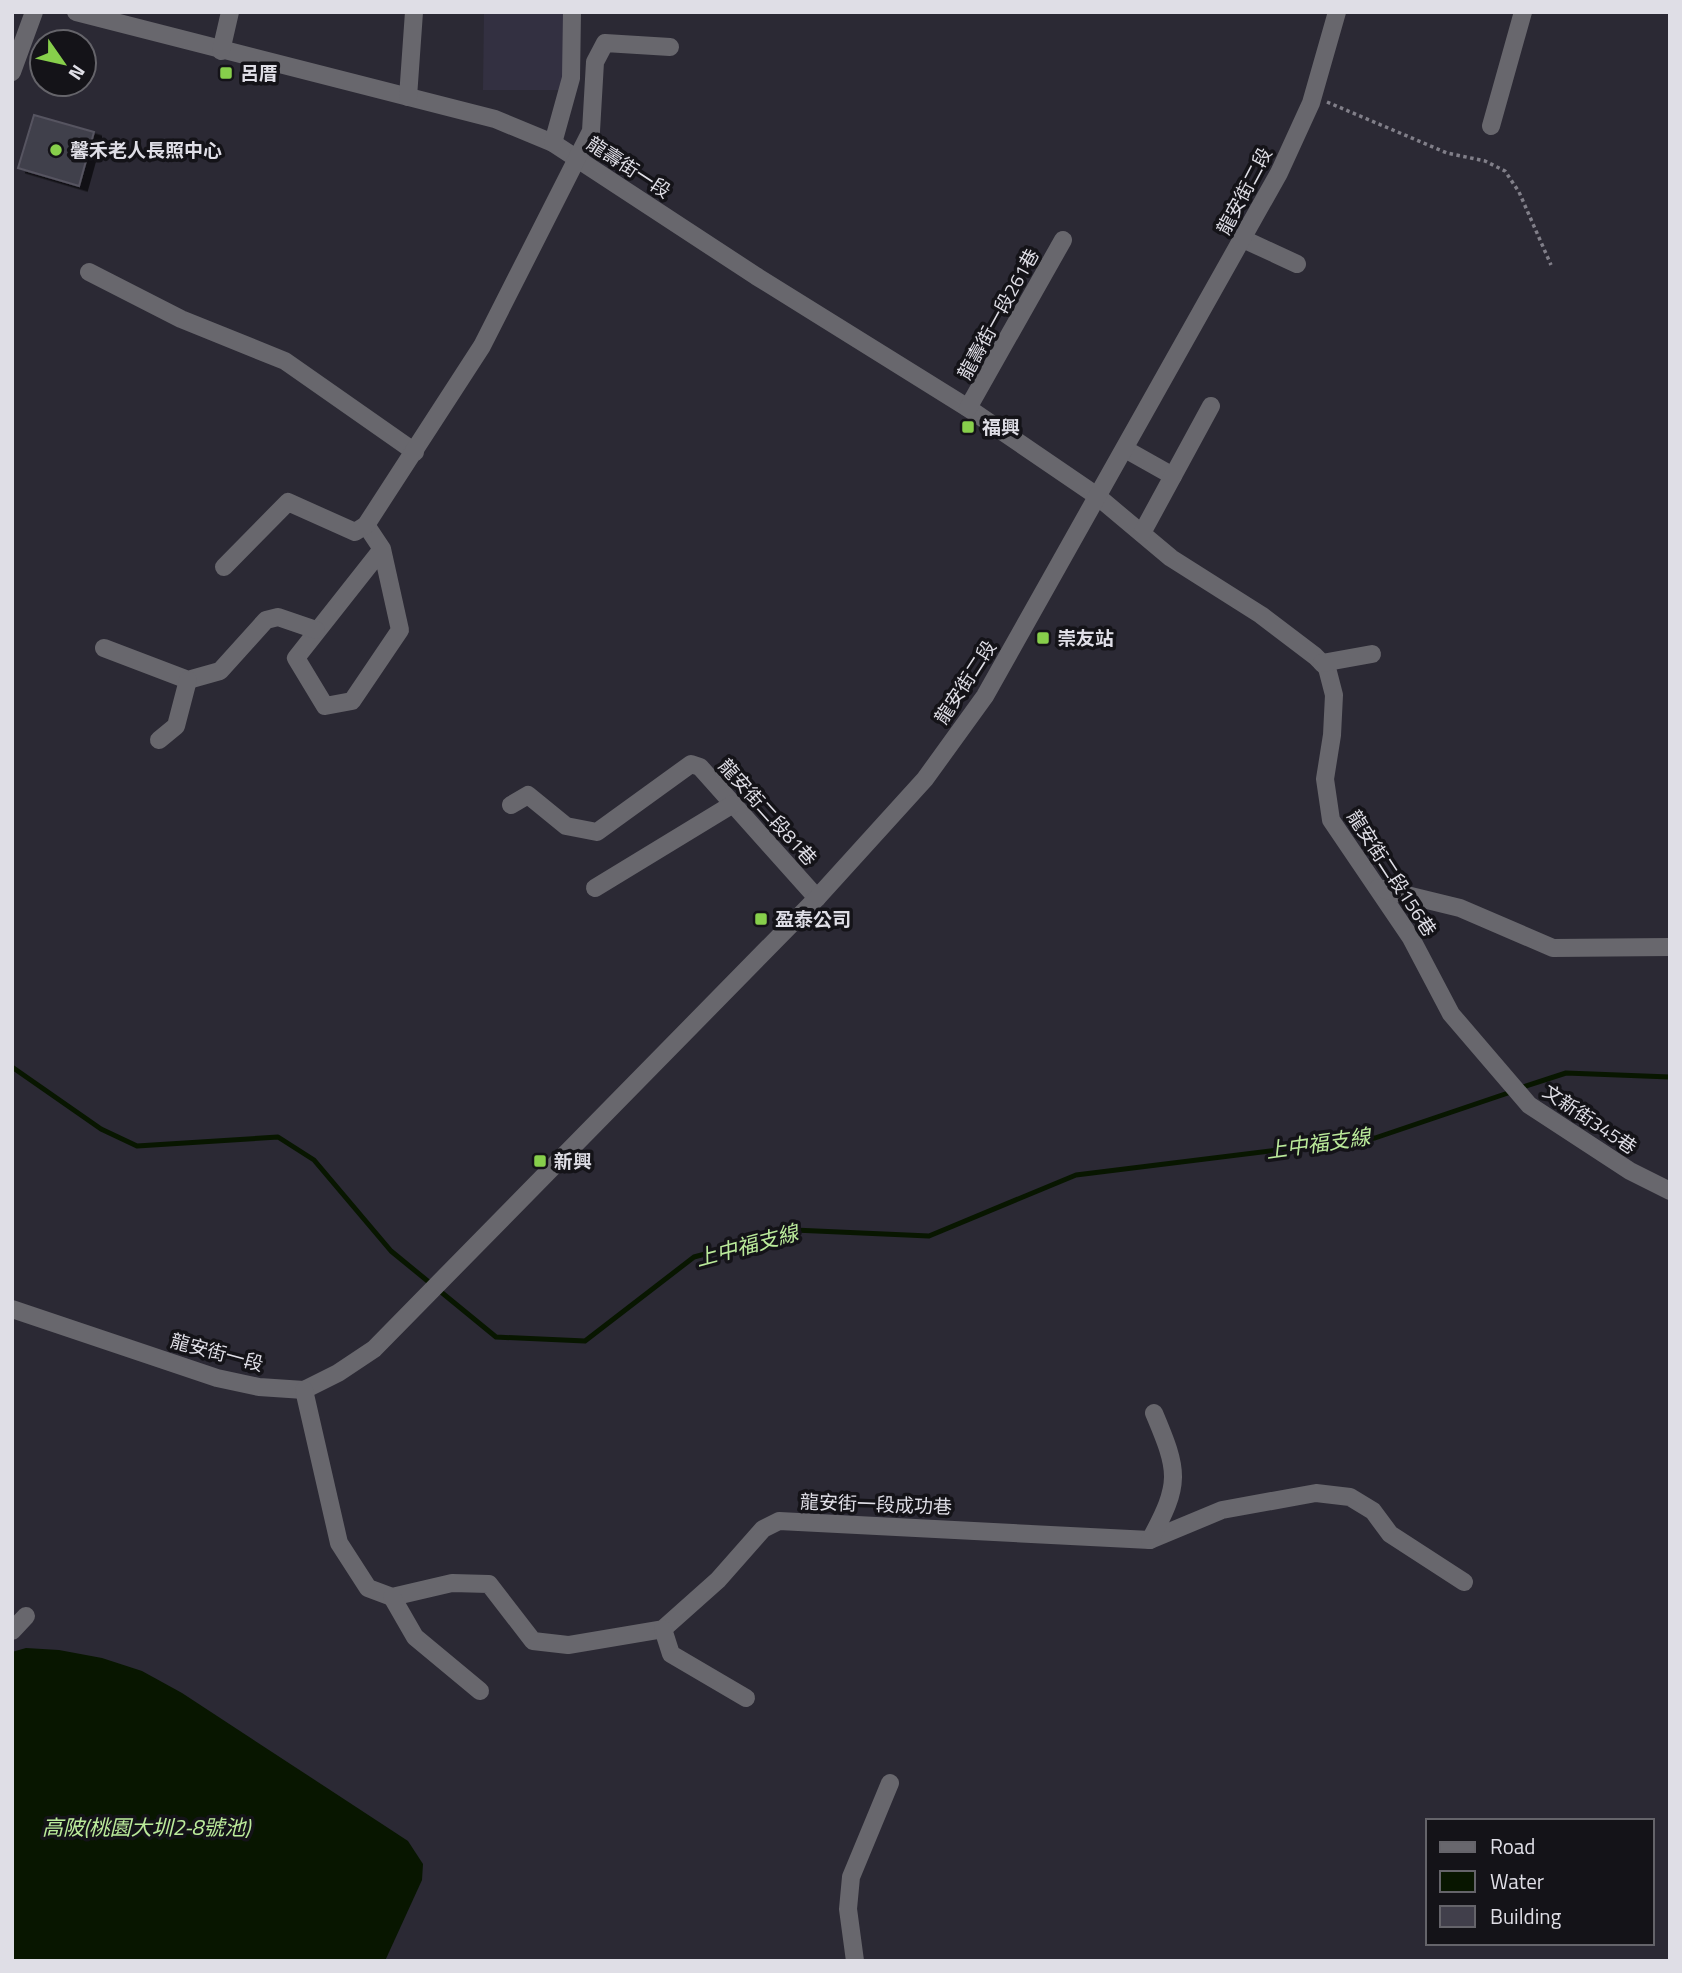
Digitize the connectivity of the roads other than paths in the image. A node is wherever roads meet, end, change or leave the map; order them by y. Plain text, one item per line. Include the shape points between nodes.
1 (34, 12) edge
2 (76, 12) edge
3 (230, 12) edge
4 (414, 12) edge
5 (572, 12) edge
6 (1338, 12) edge
7 (1522, 12) edge
8 (670, 47) dead end
9 (221, 51) junction
10 (12, 72) edge
11 (408, 97) junction
12 (1491, 126) dead end
13 (553, 143) junction
14 (577, 159) junction
15 (1243, 239) junction
16 (1063, 240) dead end
17 (1297, 264) dead end
18 (89, 272) dead end
19 (1211, 406) dead end
20 (968, 408) junction
21 (1125, 449) junction
22 (415, 452) junction
23 (1173, 476) junction
24 (1097, 496) junction
25 (366, 525) junction
26 (1142, 533) junction
27 (382, 549) junction
28 (224, 567) dead end
29 (316, 630) junction
30 (104, 648) dead end
31 (1372, 654) dead end
32 (1322, 663) junction
33 (188, 680) junction
34 (159, 740) dead end
35 (733, 804) junction
36 (511, 805) dead end
37 (595, 888) dead end
38 (1378, 888) junction
39 (817, 898) junction
40 (1670, 947) edge
41 (1524, 1100) joint
42 (1670, 1191) edge
43 (12, 1309) edge
44 (304, 1390) junction
45 (1154, 1413) dead end
46 (1150, 1541) junction
47 (1464, 1582) dead end
48 (392, 1597) junction
49 (26, 1616) dead end
50 (663, 1629) junction
51 (12, 1631) edge
52 (480, 1691) dead end
53 (746, 1699) dead end
54 (890, 1783) dead end
55 (855, 1961) edge

1 - 10 street
2 - 9 street, 龍壽街一段
3 - 9 street
4 - 11 street
5 - 13 street via 571,78
6 - 15 street, 龍安街二段 via 1312,96 1279,173
7 - 12 street
8 - 14 street via 605,43 594,62 591,131
9 - 11 street, 龍壽街一段
11 - 13 street, 龍壽街一段 via 495,119
13 - 14 street, 龍壽街一段
14 - 20 street, 龍壽街一段
14 - 22 street via 482,346
15 - 17 street
15 - 21 street, 龍安街二段
16 - 20 street, 龍壽街一段261巷
18 - 22 street via 181,319 285,361
19 - 23 street
20 - 24 street, 龍壽街一段
21 - 23 street
21 - 24 street, 龍安街二段
22 - 25 street
23 - 26 street
24 - 26 street
24 - 39 street, 龍安街二段 via 985,696 925,779
25 - 27 street
25 - 28 street via 355,532 288,502
26 - 32 street
27 - 29 street
27 - 29 street via 400,630 352,701 325,706 296,658
29 - 33 street via 278,617 266,620 220,671
30 - 33 street
31 - 32 street
32 - 38 street, 龍安街二段156巷 via 1334,695 1325,779 1331,820
33 - 34 street via 176,726
35 - 36 street, 龍安街二段81巷 via 700,767 691,764 597,832 566,826 528,794
35 - 37 street
35 - 39 street, 龍安街二段81巷
38 - 40 street via 1460,908 1553,948
38 - 41 street, 龍安街二段156巷 via 1451,1014
39 - 44 street, 龍安街二段 via 374,1349
41 - 42 street, 文新街345巷 via 1630,1171
43 - 44 street, 龍安街一段 via 217,1378
44 - 48 street via 339,1543 368,1588
45 - 46 street via 1171,1453 1174,1479 1170,1503
46 - 47 street, 龍安街一段成功巷 via 1222,1510 1315,1493 1350,1497 1373,1511 1390,1534
46 - 50 street, 龍安街一段成功巷 via 779,1521 763,1529 719,1580
48 - 50 street via 452,1583 489,1584 533,1641 568,1645
48 - 52 street via 415,1637
49 - 51 street
50 - 53 street via 671,1654
54 - 55 street via 851,1877 848,1909

